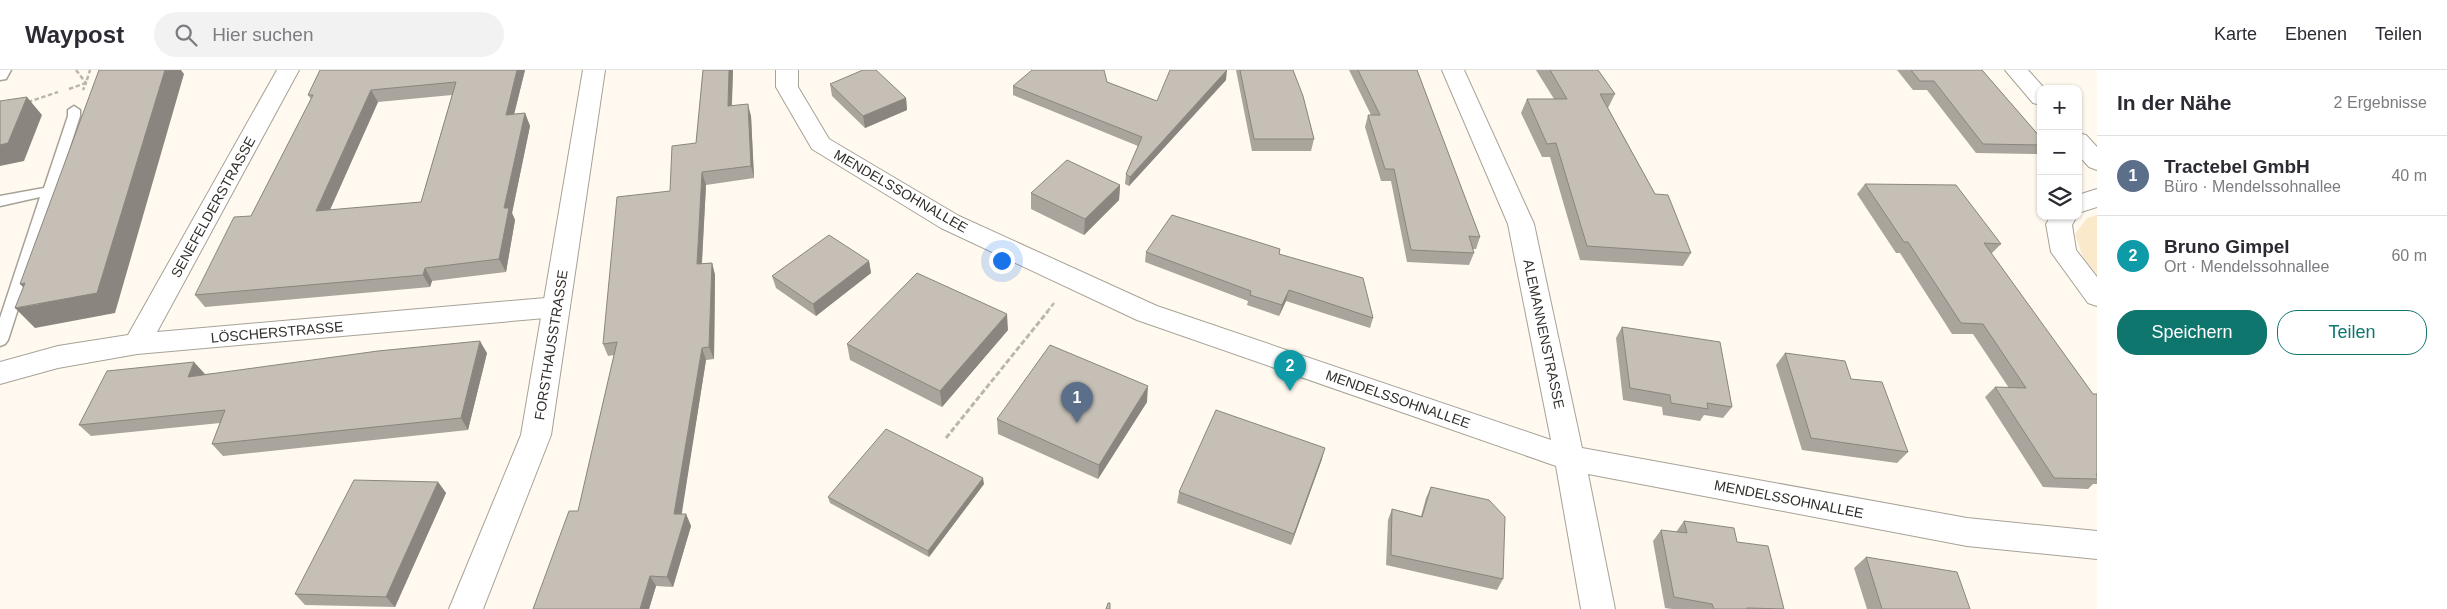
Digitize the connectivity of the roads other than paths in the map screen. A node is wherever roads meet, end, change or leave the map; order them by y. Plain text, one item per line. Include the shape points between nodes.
1 (2, 70) edge
2 (288, 70) edge
3 (594, 70) edge
4 (787, 70) edge
5 (1453, 70) edge
6 (2016, 70) edge
7 (0, 75) edge
8 (2037, 94) edge
9 (74, 110) dead end
10 (2082, 145) edge
11 (2097, 162) edge
12 (49, 191) junction
13 (2097, 197) edge
14 (0, 201) edge
15 (2082, 203) edge
16 (2062, 220) edge
17 (2097, 296) edge
18 (557, 308) junction
19 (0, 340) edge
20 (138, 344) junction
21 (0, 374) edge
22 (1569, 458) junction
23 (2097, 545) edge
24 (466, 609) edge
25 (1598, 609) edge

1 - 7 street
2 - 20 street, SENEFELDERSTRASSE
3 - 18 street, FORSTHAUSSTRASSE
4 - 22 street, MENDELSSOHNALLEE via 786,86 820,144 950,222 1147,314
5 - 22 street, ALEMANNENSTRASSE via 1521,224
6 - 8 street
9 - 12 lane
10 - 11 street
12 - 14 lane
12 - 19 lane
13 - 15 street
16 - 17 street via 2059,224 2064,252
18 - 20 street, LÖSCHERSTRASSE
18 - 24 street, FORSTHAUSSTRASSE via 536,435
20 - 21 street, LÖSCHERSTRASSE via 58,356
22 - 23 street, MENDELSSOHNALLEE via 1967,532
22 - 25 street, ALEMANNENSTRASSE

